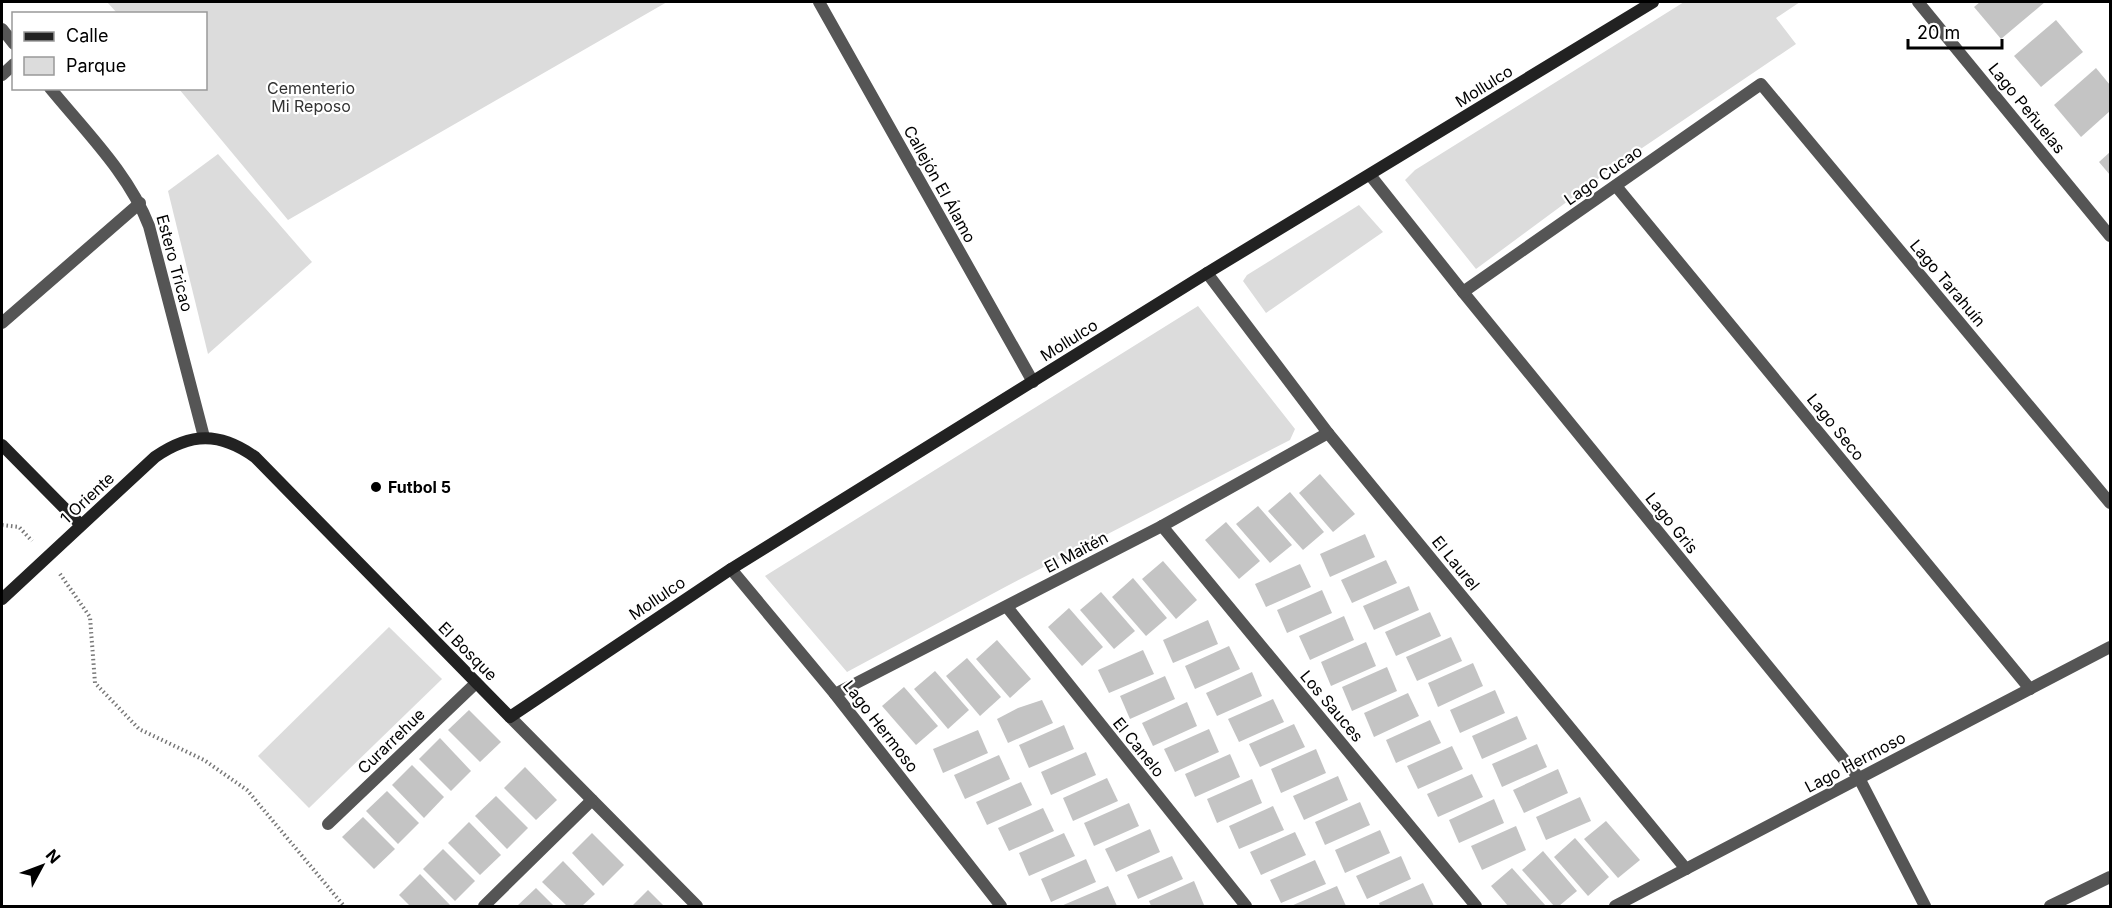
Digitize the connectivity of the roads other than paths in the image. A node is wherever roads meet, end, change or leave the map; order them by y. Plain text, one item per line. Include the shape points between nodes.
1 (819, 2) edge
2 (1653, 2) edge
3 (1918, 2) edge
4 (2, 29) edge
5 (12, 42) edge
6 (1761, 84) joint
7 (52, 90) edge
8 (1370, 175) junction
9 (1616, 186) junction
10 (140, 202) junction
11 (2110, 236) edge
12 (1207, 273) junction
13 (1463, 292) junction
14 (2, 323) edge
15 (1033, 382) junction
16 (1328, 433) junction
17 (204, 437) junction
18 (2, 445) edge
19 (2110, 503) edge
20 (81, 525) junction
21 (1162, 526) junction
22 (731, 568) junction
23 (2, 599) edge
24 (1007, 607) junction
25 (2110, 647) edge
26 (476, 683) junction
27 (2030, 689) junction
28 (835, 694) junction
29 (510, 717) junction
30 (1859, 778) junction
31 (592, 800) junction
32 (328, 824) dead end
33 (1686, 869) junction
34 (2110, 877) edge
35 (484, 906) edge
36 (697, 906) edge
37 (1001, 906) edge
38 (1246, 906) edge
39 (1476, 906) edge
40 (1615, 906) edge
41 (1925, 906) edge
42 (2050, 906) edge

1 - 15 street, Callejón El Álamo
2 - 8 street, Mollulco
3 - 11 street, Lago Peñuelas
4 - 5 street
6 - 9 street, Lago Cucao
6 - 19 street, Lago Tarahuín
7 - 10 street, Estero Tricao
8 - 12 street, Mollulco
8 - 13 street, Lago Gris
9 - 13 street, Lago Cucao
9 - 27 street, Lago Seco
10 - 14 street
10 - 17 street, Estero Tricao
12 - 15 street, Mollulco
12 - 16 street, El Laurel
13 - 30 street, Lago Gris
15 - 22 street, Mollulco
16 - 21 street, El Maitén
16 - 33 street, El Laurel
17 - 20 street, 1 Oriente via 186,440 155,457
17 - 26 street, El Bosque via 240,446 255,457
18 - 20 street
20 - 23 street, 1 Oriente
21 - 24 street, El Maitén
21 - 39 street, Los Sauces
22 - 28 street, Lago Hermoso
22 - 29 street, Mollulco
24 - 28 street, El Maitén
24 - 38 street, El Canelo
25 - 27 street, Lago Hermoso
26 - 29 street, El Bosque
26 - 32 street, Curarrehue
27 - 30 street, Lago Hermoso
28 - 37 street, Lago Hermoso
29 - 31 street, El Bosque
30 - 33 street, Lago Hermoso
30 - 41 street, Lago Gris
31 - 35 street
31 - 36 street, El Bosque
33 - 40 street, Lago Hermoso
34 - 42 street

